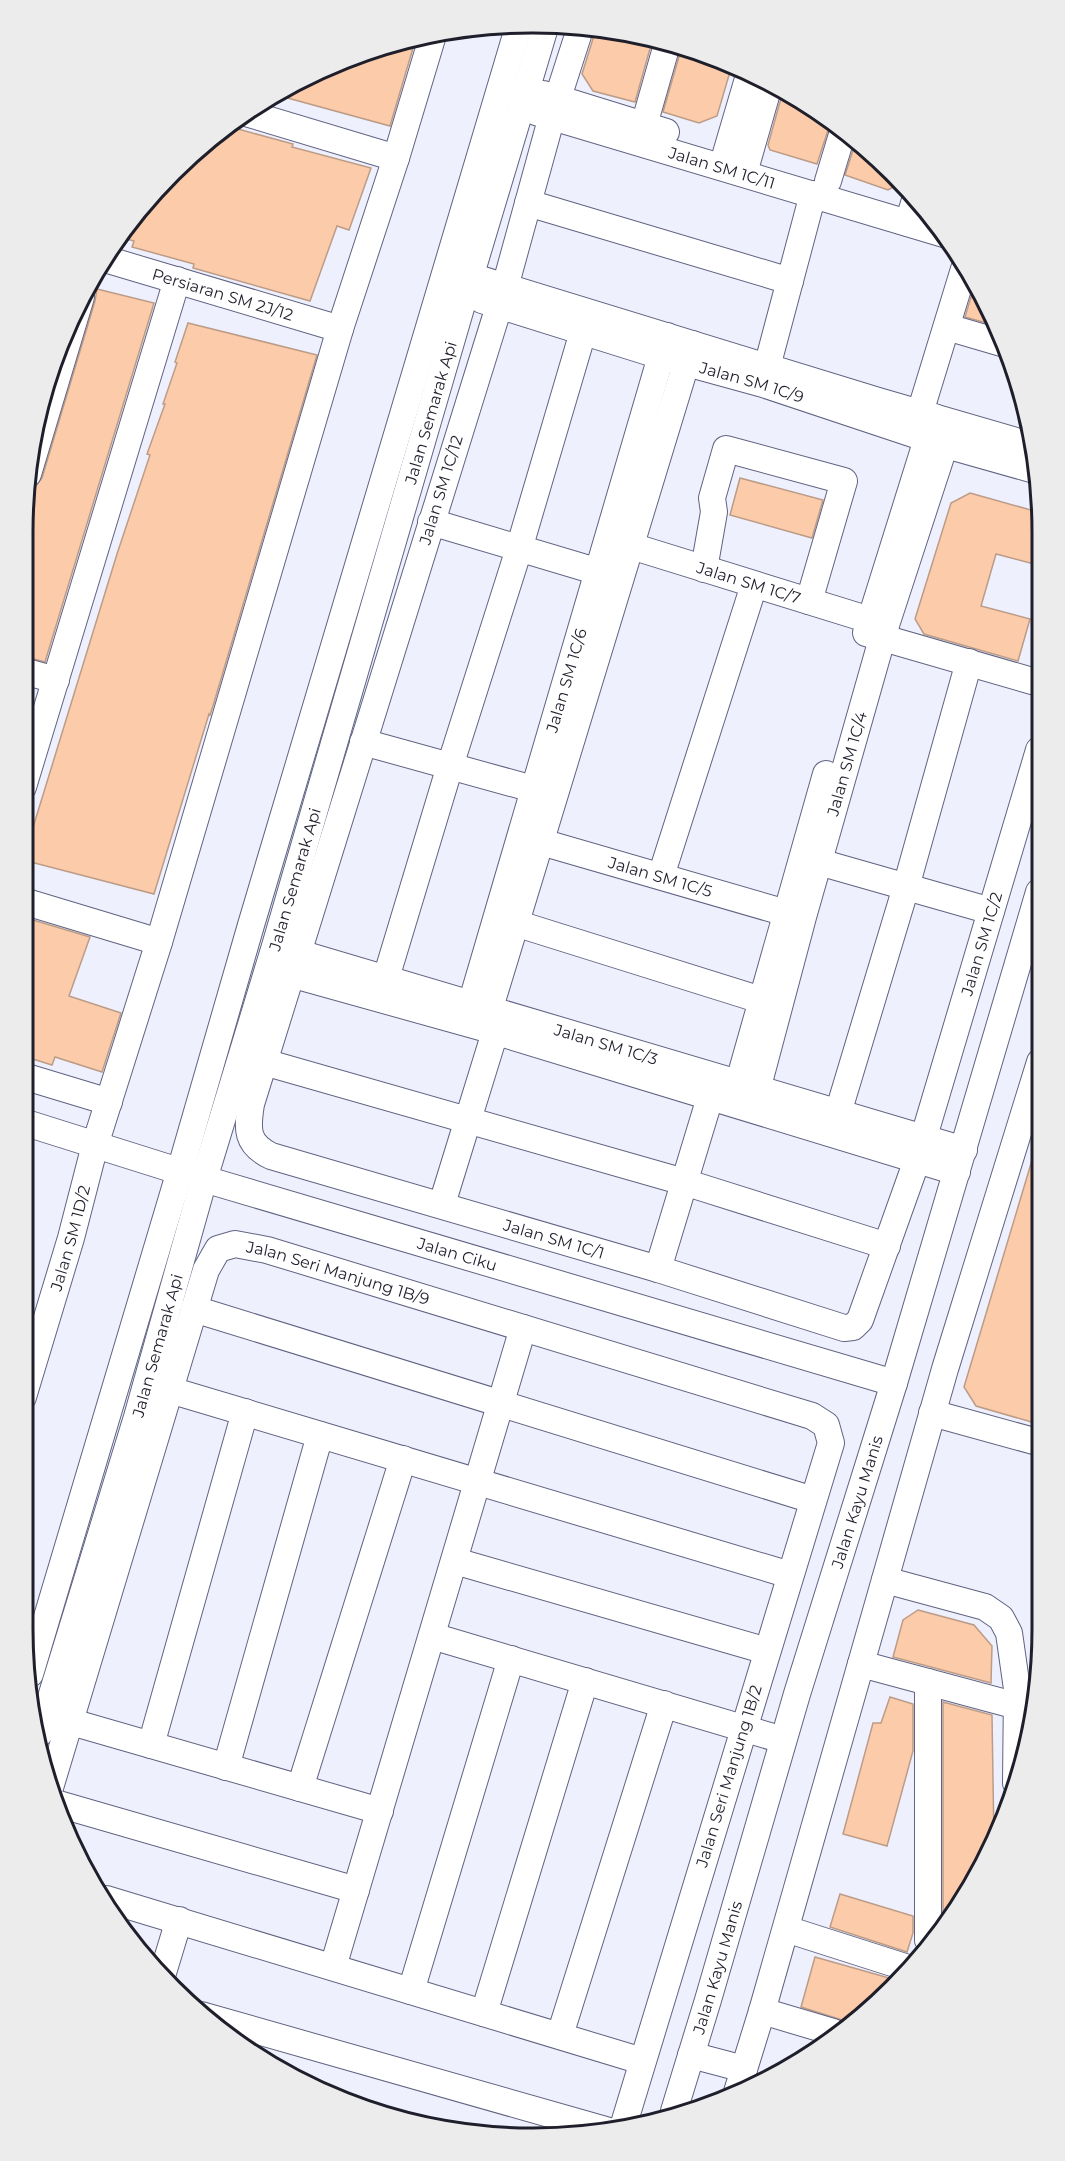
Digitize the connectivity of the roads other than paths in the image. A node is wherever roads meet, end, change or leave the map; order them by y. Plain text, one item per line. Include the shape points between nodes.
1 (517, 33) edge
2 (543, 33) edge
3 (577, 35) edge
4 (430, 44) edge
5 (665, 51) edge
6 (748, 83) edge
7 (500, 92) junction
8 (766, 92) edge
9 (525, 98) junction
10 (555, 107) junction
11 (256, 116) edge
12 (644, 125) junction
13 (840, 138) edge
14 (396, 158) junction
15 (735, 162) junction
16 (821, 188) junction
17 (528, 202) junction
18 (918, 215) edge
19 (113, 261) edge
20 (962, 277) edge
21 (177, 280) junction
22 (790, 281) junction
23 (467, 285) junction
24 (502, 296) junction
25 (947, 327) junction
26 (340, 328) junction
27 (582, 332) junction
28 (994, 341) edge
29 (664, 346) junction
30 (689, 353) junction
31 (767, 367) junction
32 (932, 428) junction
33 (1024, 444) edge
34 (1028, 467) edge
35 (431, 522) junction
36 (620, 543) junction
37 (519, 549) junction
38 (704, 569) junction
39 (599, 572) junction
40 (754, 585) junction
41 (809, 601) junction
42 (876, 629) junction
43 (969, 662) junction
44 (33, 674) edge
45 (56, 680) junction
46 (1032, 681) edge
47 (363, 742) junction
48 (33, 755) edge
49 (450, 766) junction
50 (1032, 773) edge
51 (533, 789) junction
52 (529, 838) junction
53 (819, 862) junction
54 (662, 876) junction
55 (906, 887) junction
56 (33, 904) edge
57 (991, 911) junction
58 (794, 915) junction
59 (515, 922) junction
60 (1032, 922) edge
61 (159, 942) junction
62 (243, 950) junction
63 (283, 960) junction
64 (386, 978) junction
65 (761, 1000) junction
66 (484, 1018) junction
67 (264, 1062) junction
68 (33, 1079) edge
69 (734, 1093) junction
70 (109, 1102) junction
71 (1032, 1112) edge
72 (838, 1113) junction
73 (468, 1119) junction
74 (33, 1125) edge
75 (95, 1145) junction
76 (920, 1149) junction
77 (960, 1161) junction
78 (180, 1171) junction
79 (204, 1179) junction
80 (684, 1182) junction
81 (442, 1204) junction
82 (887, 1246) junction
83 (658, 1269) junction
84 (194, 1309) junction
85 (523, 1328) junction
86 (33, 1364) edge
87 (894, 1383) junction
88 (170, 1390) junction
89 (501, 1403) junction
90 (245, 1412) junction
91 (932, 1413) junction
92 (826, 1425) joint
93 (320, 1435) junction
94 (1032, 1441) edge
95 (403, 1460) junction
96 (478, 1482) junction
97 (813, 1500) junction
98 (455, 1561) junction
99 (790, 1575) junction
100 (885, 1580) junction
101 (432, 1636) junction
102 (767, 1651) junction
103 (511, 1659) junction
104 (34, 1661) edge
105 (861, 1664) junction
106 (585, 1681) junction
107 (928, 1682) junction
108 (663, 1704) junction
109 (1017, 1706) junction
110 (42, 1718) edge
111 (41, 1720) edge
112 (70, 1722) junction
113 (743, 1728) junction
114 (783, 1740) junction
115 (151, 1745) junction
116 (1017, 1749) edge
117 (226, 1767) junction
118 (55, 1772) edge
119 (300, 1788) junction
120 (66, 1806) edge
121 (380, 1811) junction
122 (356, 1890) junction
123 (114, 1901) edge
124 (179, 1920) junction
125 (786, 1929) junction
126 (928, 1934) edge
127 (901, 1966) edge
128 (165, 1967) edge
129 (333, 1967) junction
130 (411, 1991) junction
131 (762, 2011) junction
132 (484, 2013) junction
133 (224, 2021) edge
134 (829, 2031) edge
135 (560, 2035) junction
136 (691, 2055) junction
137 (642, 2061) junction
138 (740, 2081) edge
139 (676, 2107) edge
140 (625, 2119) edge
141 (588, 2125) edge

1 - 7 street, Jalan Semarak Api
2 - 9 street, Jalan Semarak Api
3 - 10 street, Jalan SM 1C/12
4 - 14 street, Jalan SM 1D/2
5 - 12 street
6 - 15 street
7 - 9 street, Jalan SM 1C/11
7 - 62 street, Jalan Semarak Api
8 - 15 street
9 - 10 street, Jalan SM 1C/11
9 - 23 street, Jalan Semarak Api
10 - 12 street, Jalan SM 1C/11
10 - 15 street, Jalan SM 1C/11
10 - 17 street, Jalan SM 1C/12
11 - 14 street
12 - 15 street, Jalan SM 1C/11
13 - 16 street
14 - 26 street, Jalan SM 1D/2
15 - 16 street, Jalan SM 1C/11
16 - 18 street, Jalan SM 1C/11
16 - 22 street
17 - 22 street
17 - 24 street, Jalan SM 1C/12
19 - 21 street, Persiaran SM 2J/12
20 - 25 street, Jalan SM 1C/4
21 - 26 street, Persiaran SM 2J/12
21 - 45 street
22 - 31 street
23 - 24 street, Jalan SM 1C/9
23 - 63 street, Jalan Semarak Api
24 - 27 street, Jalan SM 1C/9
24 - 29 street, Jalan SM 1C/9
24 - 35 street, Jalan SM 1C/12
25 - 28 street
25 - 32 street, Jalan SM 1C/4
26 - 61 street, Jalan SM 1D/2
27 - 29 street, Jalan SM 1C/9
27 - 37 street
29 - 30 street, Jalan SM 1C/9
29 - 36 street, Jalan SM 1C/6
30 - 31 street, Jalan SM 1C/9
30 - 32 street, Jalan SM 1C/9 via 763,384
30 - 36 street, Jalan SM 1C/6
31 - 32 street, Jalan SM 1C/9
32 - 33 street, Jalan SM 1C/9
32 - 34 street, Jalan SM 1C/9
32 - 42 street, Jalan SM 1C/4
35 - 37 street
35 - 47 street, Jalan SM 1C/12
36 - 38 street, Jalan SM 1C/7
36 - 39 street, Jalan SM 1C/6
36 - 52 street, Jalan SM 1C/6
37 - 39 street
37 - 49 street
38 - 40 street, Jalan SM 1C/7
38 - 41 street via 714,513 712,498 726,449 844,481
39 - 51 street, Jalan SM 1C/6
40 - 41 street, Jalan SM 1C/7
40 - 54 street
41 - 42 street, Jalan SM 1C/7
42 - 43 street, Jalan SM 1C/7
42 - 53 street, Jalan SM 1C/4
42 - 58 street, Jalan SM 1C/4
43 - 46 street, Jalan SM 1C/7
43 - 55 street
44 - 45 street
45 - 48 street
47 - 49 street
47 - 63 street, Jalan SM 1C/12
49 - 51 street
49 - 64 street
50 - 57 street, Jalan SM 1C/2
51 - 52 street, Jalan SM 1C/6
52 - 54 street, Jalan SM 1C/5
52 - 59 street, Jalan SM 1C/6
52 - 66 street, Jalan SM 1C/6
53 - 55 street
53 - 58 street, Jalan SM 1C/4
54 - 58 street, Jalan SM 1C/5
55 - 57 street
55 - 72 street
56 - 61 street
57 - 76 street, Jalan SM 1C/2
58 - 65 street, Jalan SM 1C/4
58 - 69 street, Jalan SM 1C/4
59 - 65 street
59 - 66 street, Jalan SM 1C/6
60 - 77 street, Jalan Kayu Manis
61 - 70 street, Jalan SM 1D/2
62 - 63 street, Jalan SM 1C/3
62 - 78 street, Jalan Semarak Api
63 - 64 street, Jalan SM 1C/3
63 - 66 street, Jalan SM 1C/3
63 - 67 street, Jalan SM 1C/1
63 - 79 street, Jalan Semarak Api
64 - 66 street, Jalan SM 1C/3
65 - 69 street, Jalan SM 1C/4
66 - 69 street, Jalan SM 1C/3
66 - 73 street
67 - 73 street
67 - 81 street, Jalan SM 1C/1 via 247,1126 259,1150
68 - 70 street
69 - 72 street, Jalan SM 1C/3
69 - 76 street, Jalan SM 1C/3
69 - 80 street
70 - 75 street, Jalan SM 1D/2
71 - 91 street
72 - 76 street, Jalan SM 1C/3
73 - 80 street
73 - 81 street
74 - 75 street, Jalan Ciku
75 - 78 street, Jalan Ciku
75 - 86 street, Jalan SM 1D/2
76 - 77 street, Jalan SM 1C/3
76 - 82 street, Jalan SM 1C/1
77 - 87 street, Jalan Kayu Manis
78 - 79 street, Jalan Ciku
78 - 104 street, Jalan Semarak Api
79 - 87 street, Jalan Ciku
79 - 110 street, Jalan Semarak Api via 136,1417
80 - 82 street
80 - 83 street
81 - 83 street, Jalan SM 1C/1
82 - 83 street, Jalan SM 1C/1 via 860,1320 853,1327 844,1328
84 - 85 street, Jalan Seri Manjung 1B/9 via 206,1270 218,1249 235,1244 267,1250
84 - 88 street, Jalan Seri Manjung 1B/9
84 - 89 street
85 - 89 street
85 - 92 street, Jalan Seri Manjung 1B/9 via 812,1416
87 - 114 street, Jalan Kayu Manis
88 - 90 street
88 - 112 street, Jalan Seri Manjung 1B/9
89 - 96 street
89 - 97 street
90 - 93 street
90 - 115 street
91 - 94 street
91 - 100 street
92 - 97 street, Jalan Seri Manjung 1B/2 via 831,1443
93 - 95 street
93 - 117 street
95 - 96 street
95 - 119 street
96 - 98 street
96 - 99 street
97 - 99 street, Jalan Seri Manjung 1B/2
98 - 101 street
98 - 102 street
99 - 102 street, Jalan Seri Manjung 1B/2
100 - 105 street
100 - 109 street via 985,1607 1001,1618 1009,1633
101 - 103 street
101 - 121 street
102 - 113 street, Jalan Seri Manjung 1B/2
103 - 106 street
103 - 130 street
105 - 107 street
105 - 125 street
106 - 108 street
106 - 132 street
107 - 109 street
107 - 126 street
108 - 113 street
108 - 135 street
109 - 116 street
111 - 112 street
112 - 115 street
112 - 118 street, Jalan Seri Manjung 1B/9
113 - 114 street
113 - 137 street, Jalan Seri Manjung 1B/2
114 - 136 street, Jalan Kayu Manis
115 - 117 street
117 - 119 street
119 - 121 street
120 - 122 street
121 - 122 street
122 - 129 street
123 - 124 street
124 - 128 street
124 - 129 street
125 - 127 street
125 - 131 street
129 - 130 street
130 - 132 street
131 - 134 street
131 - 138 street
132 - 135 street
133 - 141 street
135 - 137 street
136 - 138 street
136 - 139 street, Jalan Kayu Manis
137 - 140 street, Jalan Seri Manjung 1B/2

